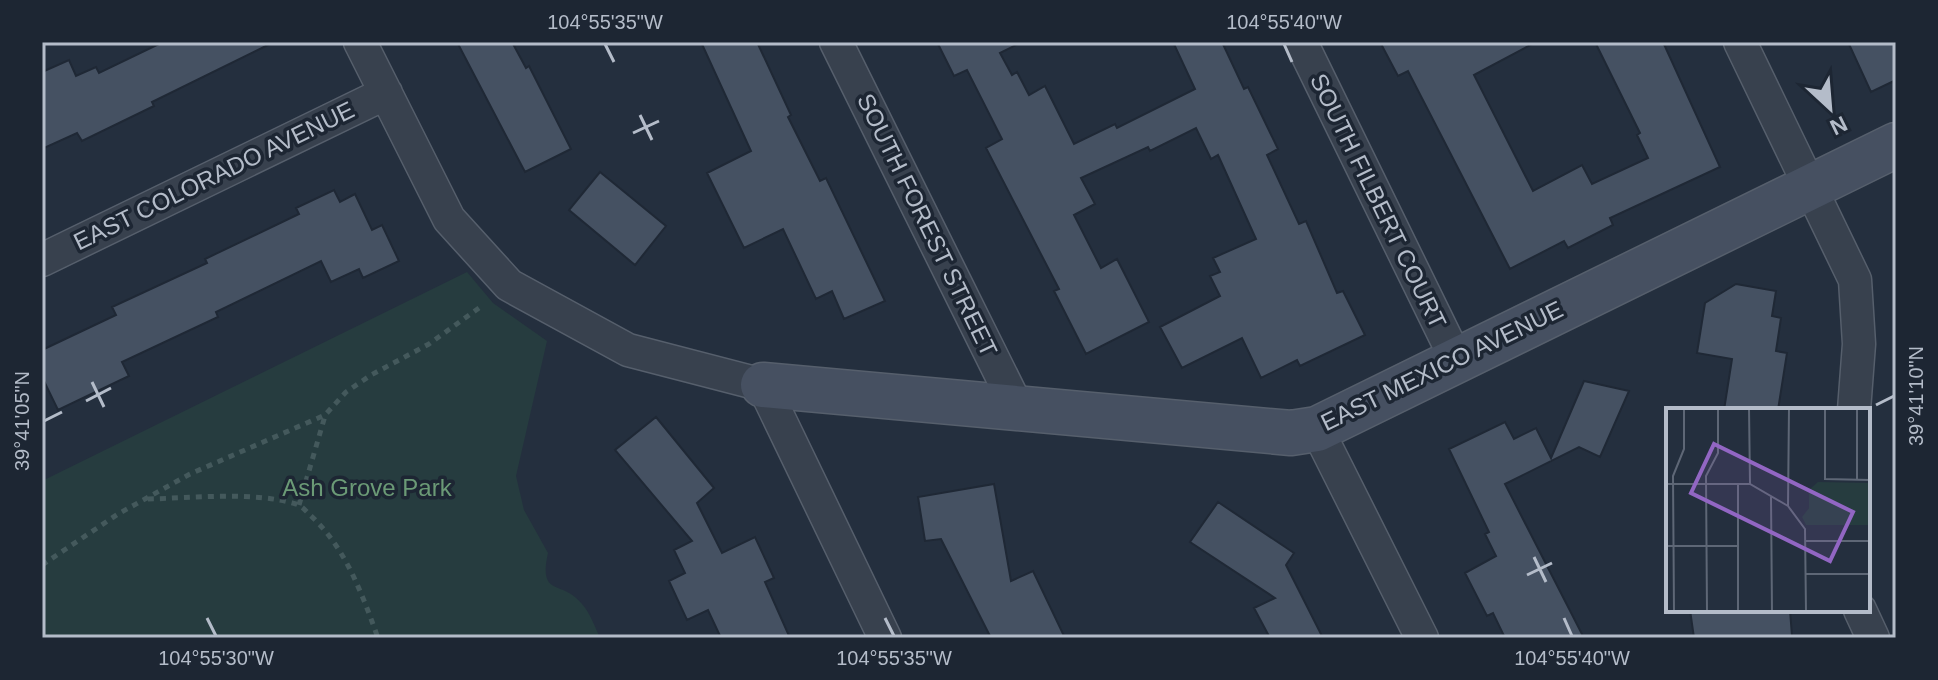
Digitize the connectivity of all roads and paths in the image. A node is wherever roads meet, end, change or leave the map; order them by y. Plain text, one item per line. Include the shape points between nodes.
1 (360, 42) edge
2 (836, 42) edge
3 (1301, 42) edge
4 (1740, 42) edge
5 (386, 93) junction
6 (1896, 145) edge
7 (1810, 187) junction
8 (42, 260) edge
9 (509, 285) junction
10 (1456, 359) junction
11 (763, 385) junction
12 (1017, 407) junction
13 (1854, 408) edge
14 (325, 415) junction
15 (1317, 429) junction
16 (147, 499) junction
17 (299, 505) junction
18 (42, 565) edge
19 (1861, 612) edge
20 (378, 638) edge
21 (885, 638) edge
22 (1422, 638) edge
23 (1873, 638) edge

1 - 5 street
2 - 12 street, SOUTH FOREST STREET
3 - 10 street, SOUTH FILBERT COURT
4 - 7 street
5 - 8 street, EAST COLORADO AVENUE
5 - 9 street via 449,219
6 - 7 street, EAST MEXICO AVENUE
7 - 10 street, EAST MEXICO AVENUE
7 - 13 street via 1855,280 1859,344
9 - 11 street via 628,350
9 - 14 path via 429,344 346,392
10 - 15 street, EAST MEXICO AVENUE
11 - 12 street, EAST MEXICO AVENUE
11 - 21 street
12 - 15 street, EAST MEXICO AVENUE via 1291,433
14 - 16 path via 190,474
14 - 17 path
15 - 22 street
16 - 17 path via 233,498
16 - 18 path
17 - 20 path via 342,552
19 - 23 street

